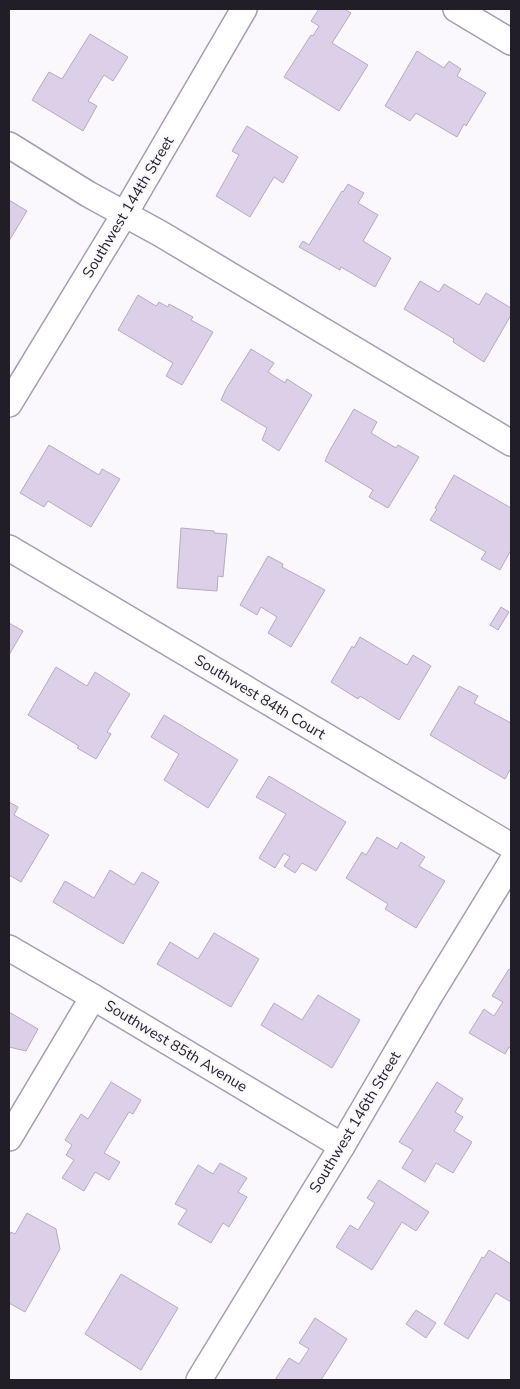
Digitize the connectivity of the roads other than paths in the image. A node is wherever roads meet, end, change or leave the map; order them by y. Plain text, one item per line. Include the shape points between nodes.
1 (244, 9) edge
2 (456, 9) edge
3 (511, 42) edge
4 (9, 144) edge
5 (124, 214) junction
6 (9, 404) edge
7 (511, 443) edge
8 (9, 548) edge
9 (511, 846) edge
10 (511, 863) edge
11 (9, 948) edge
12 (93, 996) junction
13 (9, 1138) edge
14 (342, 1146) junction
15 (199, 1380) edge

1 - 5 street, Southwest 144th Street
2 - 3 street
4 - 5 street
5 - 6 street, Southwest 144th Street
5 - 7 street
8 - 9 street, Southwest 84th Court
10 - 14 street, Southwest 146th Street
11 - 12 street, Southwest 85th Avenue
12 - 13 street
12 - 14 street, Southwest 85th Avenue
14 - 15 street, Southwest 146th Street

